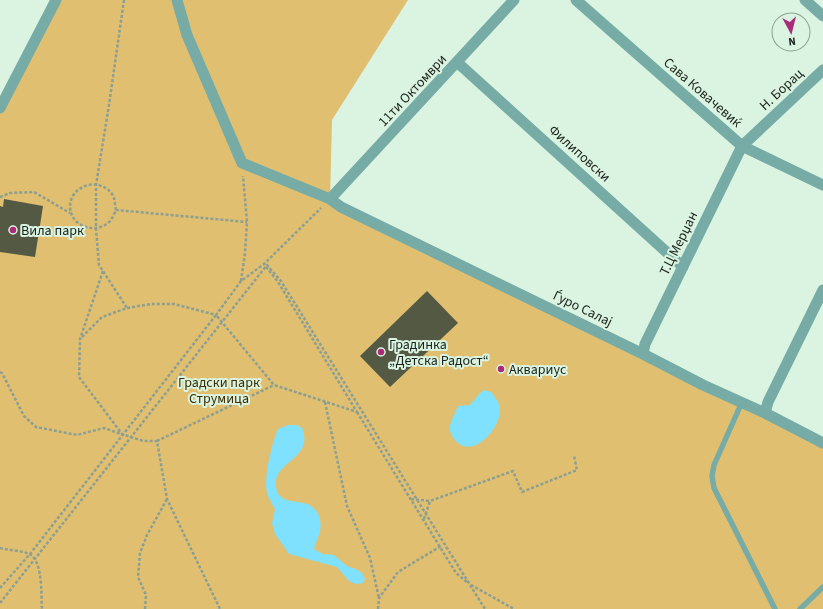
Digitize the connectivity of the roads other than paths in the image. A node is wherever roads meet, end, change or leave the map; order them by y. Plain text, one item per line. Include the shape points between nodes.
1 (56, 0) edge
2 (177, 0) edge
3 (514, 0) edge
4 (576, 0) edge
5 (805, 0) edge
6 (823, 16) edge
7 (458, 63) junction
8 (823, 70) edge
9 (4, 92) edge
10 (0, 108) edge
11 (742, 146) junction
12 (823, 186) edge
13 (330, 200) junction
14 (683, 267) junction
15 (823, 290) edge
16 (642, 354) junction
17 (742, 402) junction
18 (765, 413) junction
19 (823, 443) edge
20 (823, 587) edge
21 (775, 609) edge
22 (800, 609) edge

1 - 9 street
2 - 13 street, Ѓуро Салај via 187,35 242,163
3 - 7 street, 11ти Октомври
4 - 11 street, Сава Ковачевиќ
5 - 6 street
7 - 13 street, 11ти Октомври
7 - 14 street, Филиповски
8 - 11 street, Н. Борац
9 - 10 street
11 - 12 street, Сава Ковачевиќ
11 - 14 street, Т.Ц Мерџан
13 - 16 street, Ѓуро Салај via 341,208
14 - 16 street, Т.Ц Мерџан
15 - 18 street
16 - 17 street, Ѓуро Салај
17 - 18 street, Ѓуро Салај
17 - 21 lane via 714,465 712,476 714,488
18 - 19 street, Ѓуро Салај
20 - 22 lane

